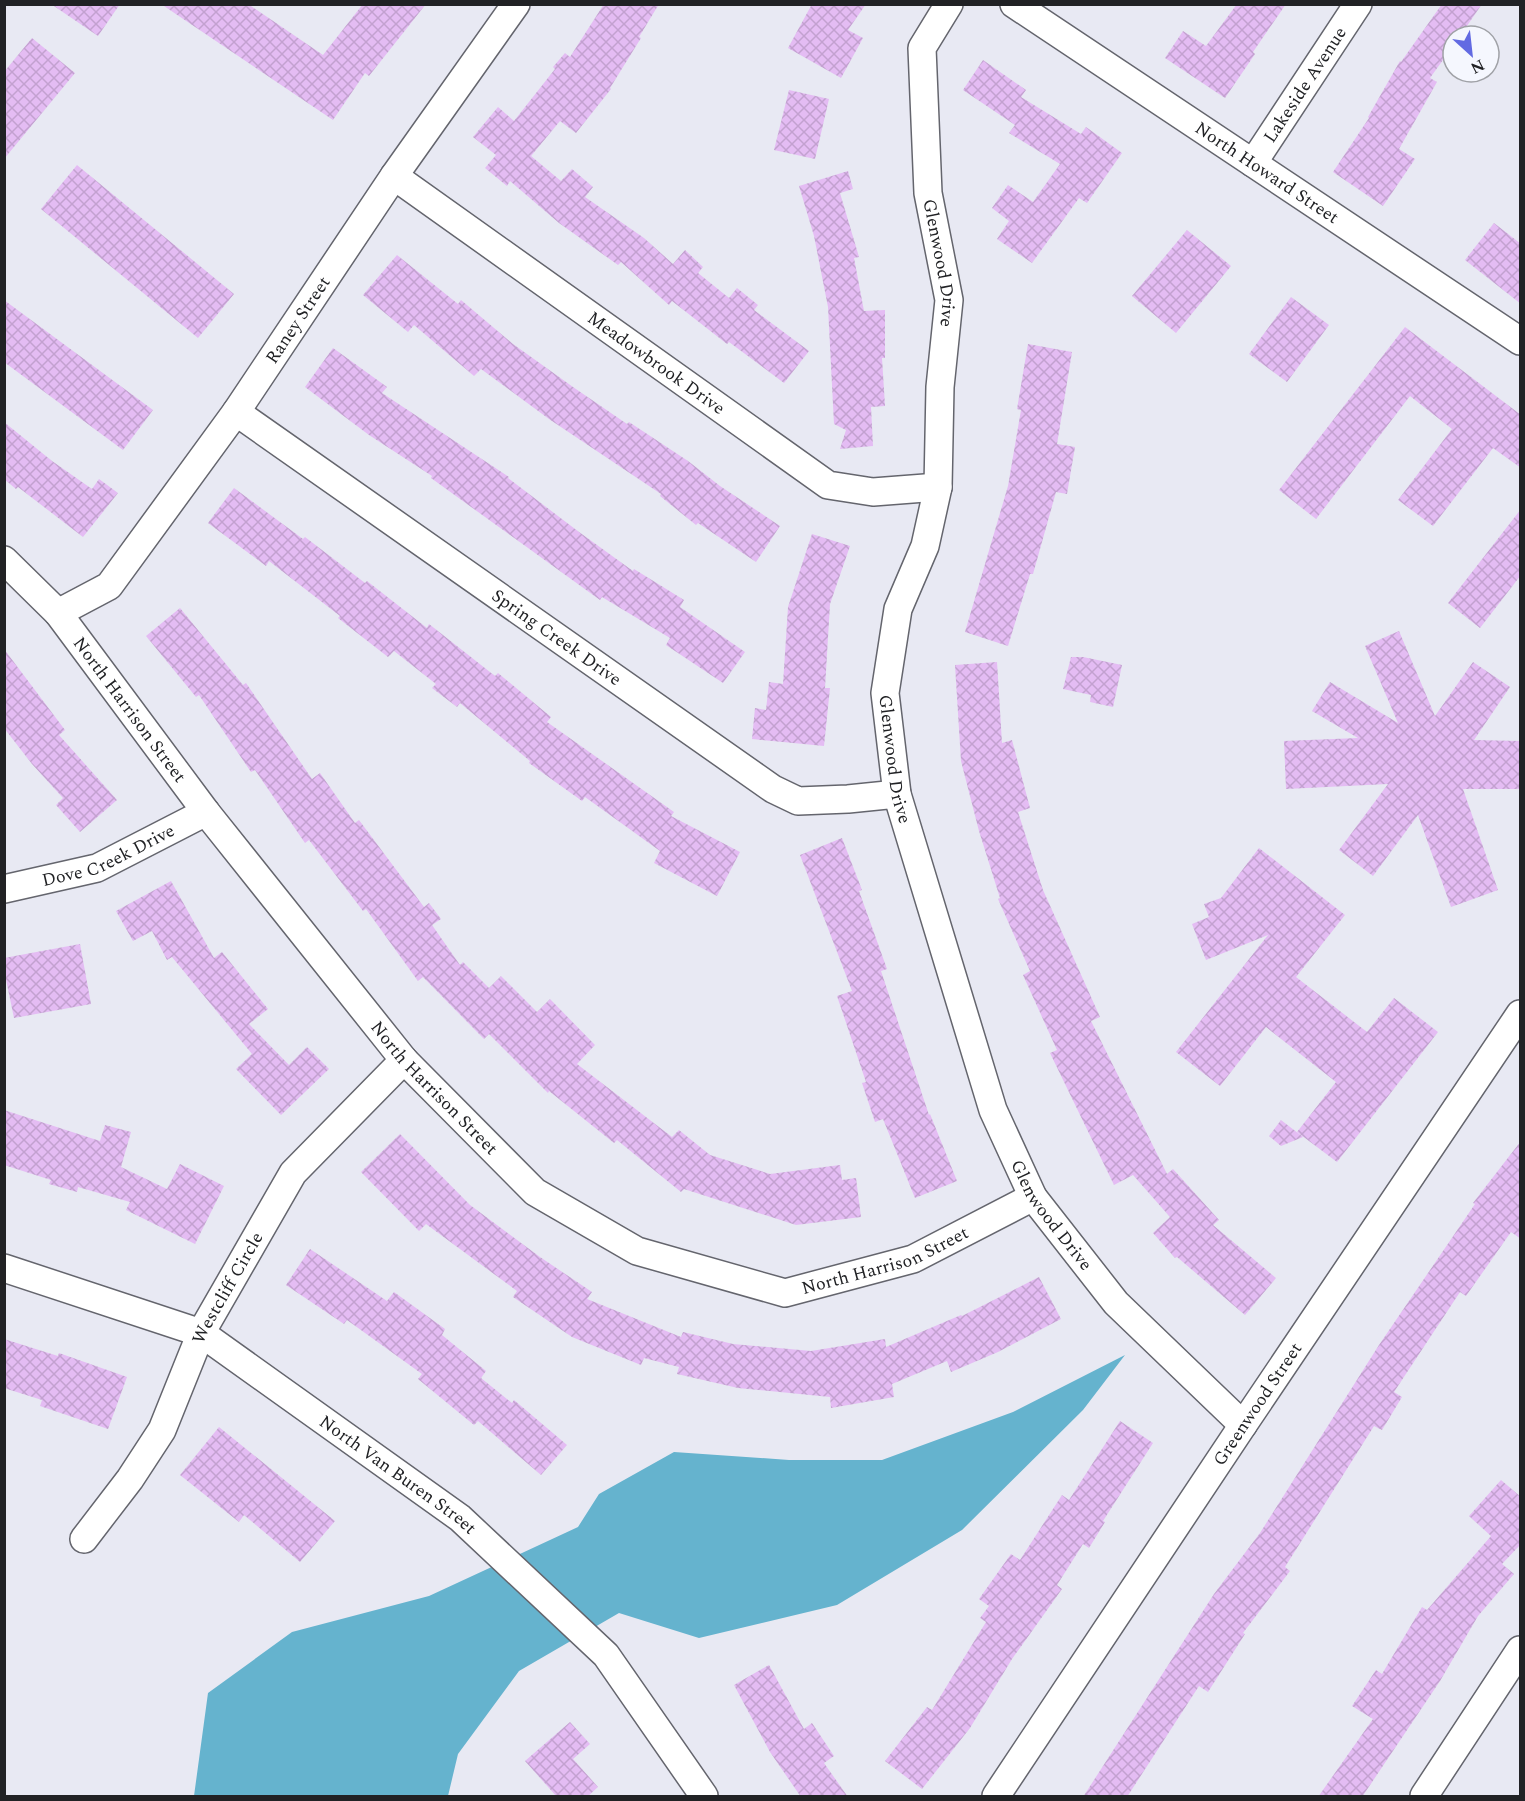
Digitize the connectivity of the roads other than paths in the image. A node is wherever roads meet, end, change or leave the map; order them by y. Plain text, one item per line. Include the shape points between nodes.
1 (516, 4) edge
2 (949, 4) edge
3 (1014, 4) edge
4 (1358, 4) edge
5 (1252, 163) junction
6 (394, 176) junction
7 (1521, 341) edge
8 (236, 412) junction
9 (938, 487) junction
10 (4, 560) edge
11 (58, 613) junction
12 (897, 794) junction
13 (206, 812) junction
14 (4, 889) edge
15 (1521, 1014) edge
16 (404, 1060) junction
17 (1033, 1197) junction
18 (4, 1268) edge
19 (201, 1333) junction
20 (1243, 1425) junction
21 (84, 1539) dead end
22 (1521, 1650) edge
23 (704, 1797) edge
24 (996, 1797) edge
25 (1424, 1797) edge

1 - 6 street, Raney Street
2 - 9 street, Glenwood Drive via 922,48 928,193 949,300 940,387
3 - 5 street, North Howard Street
4 - 5 street, Lakeside Avenue
5 - 7 street, North Howard Street
6 - 8 street, Raney Street
6 - 9 street, Meadowbrook Drive via 828,485 873,492
8 - 11 street, Raney Street via 109,586
8 - 12 street, Spring Creek Drive via 773,789 798,801
9 - 12 street, Glenwood Drive via 925,546 898,609 885,693
10 - 11 street, North Harrison Street
11 - 13 street, North Harrison Street
12 - 17 street, Glenwood Drive via 993,1110
13 - 14 street, Dove Creek Drive via 97,868
13 - 16 street, North Harrison Street
15 - 20 street, Greenwood Street
16 - 17 street, North Harrison Street via 535,1192 637,1251 785,1293 913,1259
16 - 19 street, Westcliff Circle via 293,1173
17 - 20 street, Glenwood Drive via 1116,1303
18 - 19 street, North Van Buren Street
19 - 21 street, Westcliff Circle via 162,1430
19 - 23 street, North Van Buren Street via 460,1518 606,1655
20 - 24 street, Greenwood Street
22 - 25 street

